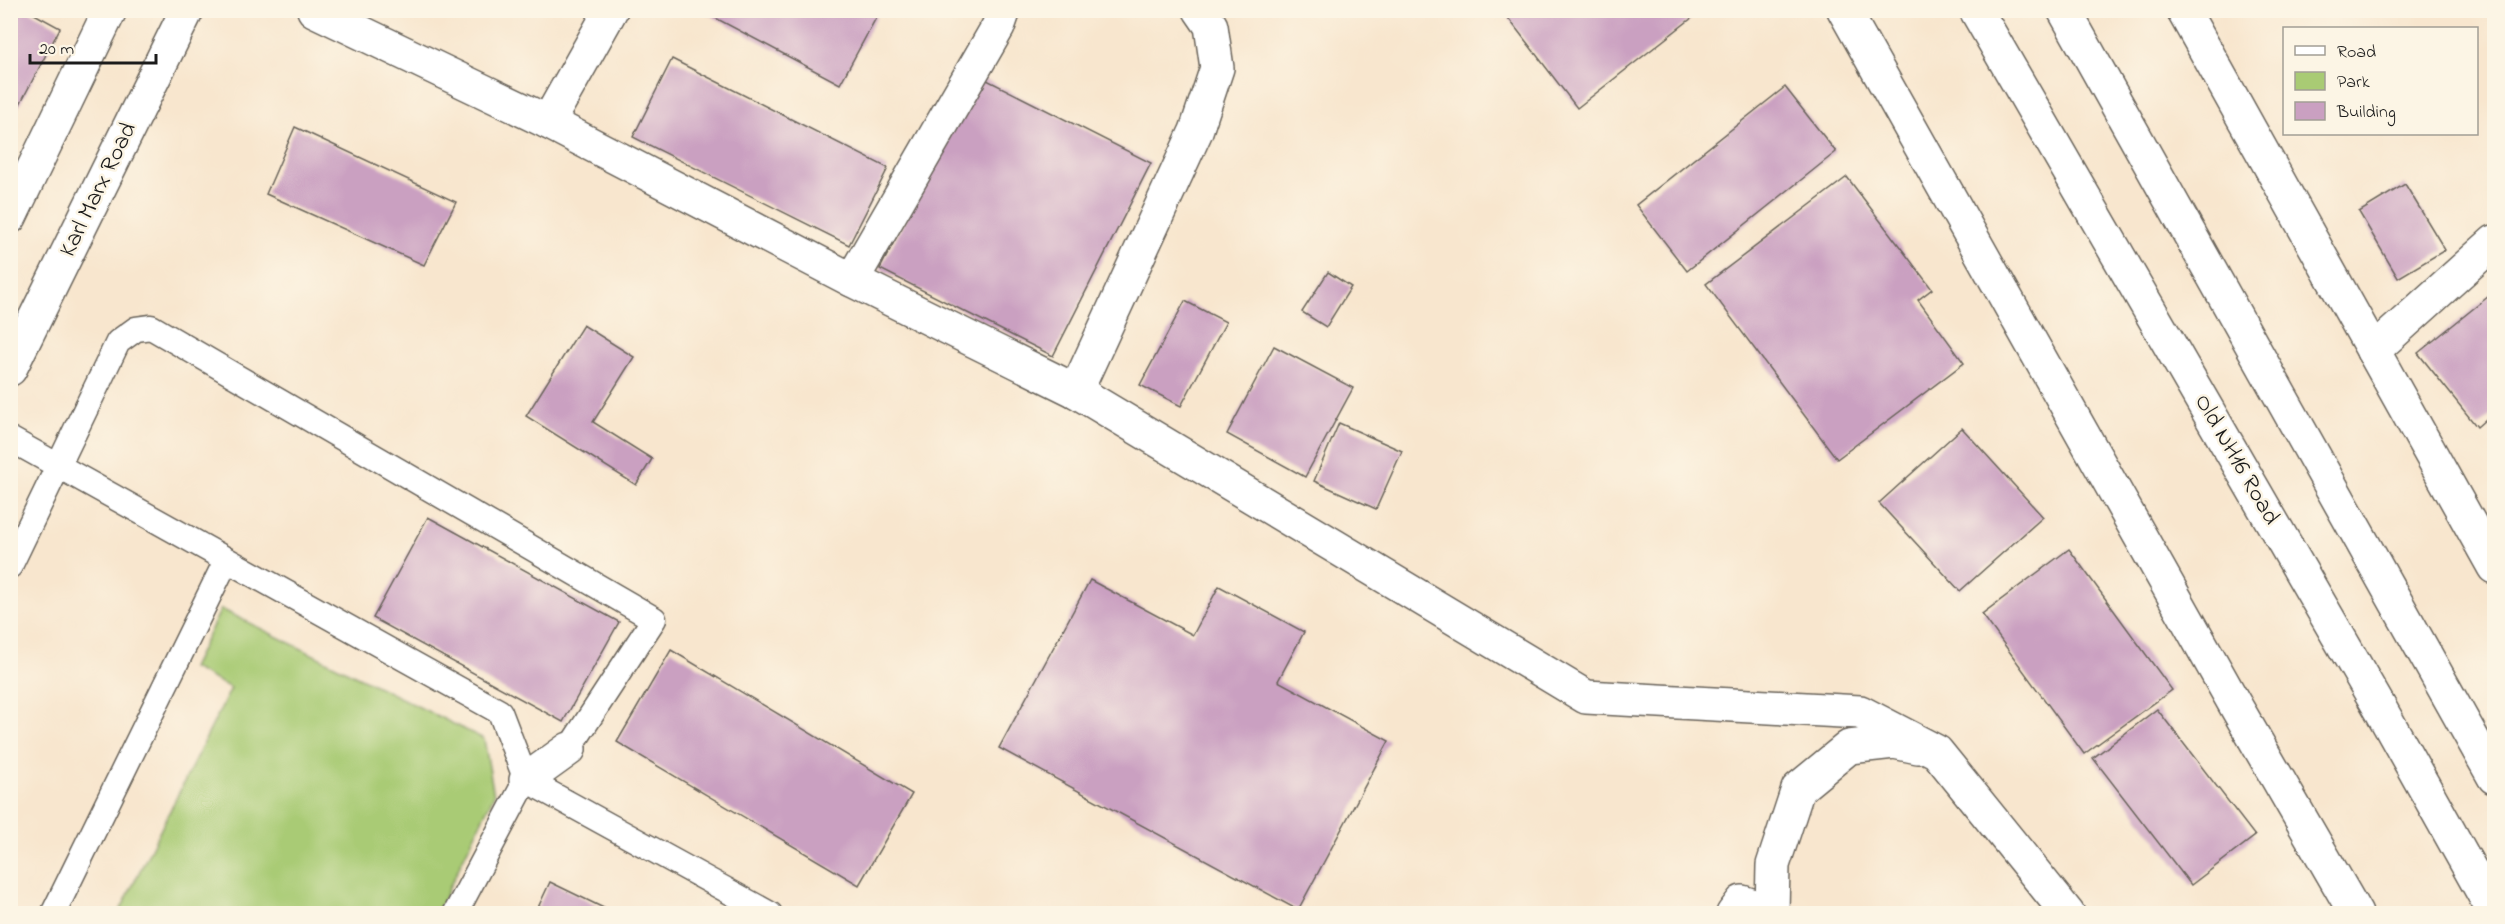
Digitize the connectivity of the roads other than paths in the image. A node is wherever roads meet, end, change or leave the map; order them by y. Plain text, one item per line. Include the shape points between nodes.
1 (110, 10) edge
2 (187, 10) edge
3 (314, 10) edge
4 (611, 10) edge
5 (1004, 10) edge
6 (1200, 10) edge
7 (1844, 10) edge
8 (1976, 10) edge
9 (2064, 10) edge
10 (2183, 10) edge
11 (548, 122) junction
12 (10, 217) edge
13 (2494, 242) edge
14 (852, 280) junction
15 (2373, 351) junction
16 (10, 369) edge
17 (1076, 391) junction
18 (10, 439) edge
19 (58, 463) junction
20 (226, 561) junction
21 (10, 566) edge
22 (2494, 567) edge
23 (569, 750) joint
24 (1937, 752) junction
25 (2494, 777) edge
26 (526, 780) junction
27 (2494, 912) edge
28 (53, 914) edge
29 (454, 914) edge
30 (771, 914) edge
31 (1733, 914) edge
32 (2068, 914) edge
33 (2356, 914) edge

1 - 12 street
2 - 16 street, Karl Marx Road
3 - 11 street
4 - 11 street
5 - 14 street via 998,27
6 - 17 street via 1211,26 1217,68 1196,130
7 - 33 street
8 - 27 street, Old NH16 Road
9 - 25 street
10 - 15 street
11 - 14 street
13 - 15 street
14 - 17 street
15 - 22 street
17 - 24 street via 1586,697 1860,712
18 - 19 lane
19 - 20 lane
19 - 21 lane
19 - 23 lane via 118,342 136,329 151,327 654,619
20 - 26 lane via 500,712
20 - 28 lane
23 - 26 street
24 - 31 street via 1894,742 1849,747 1798,789 1773,866 1773,912 1742,902
24 - 32 street
26 - 29 lane
26 - 30 lane

